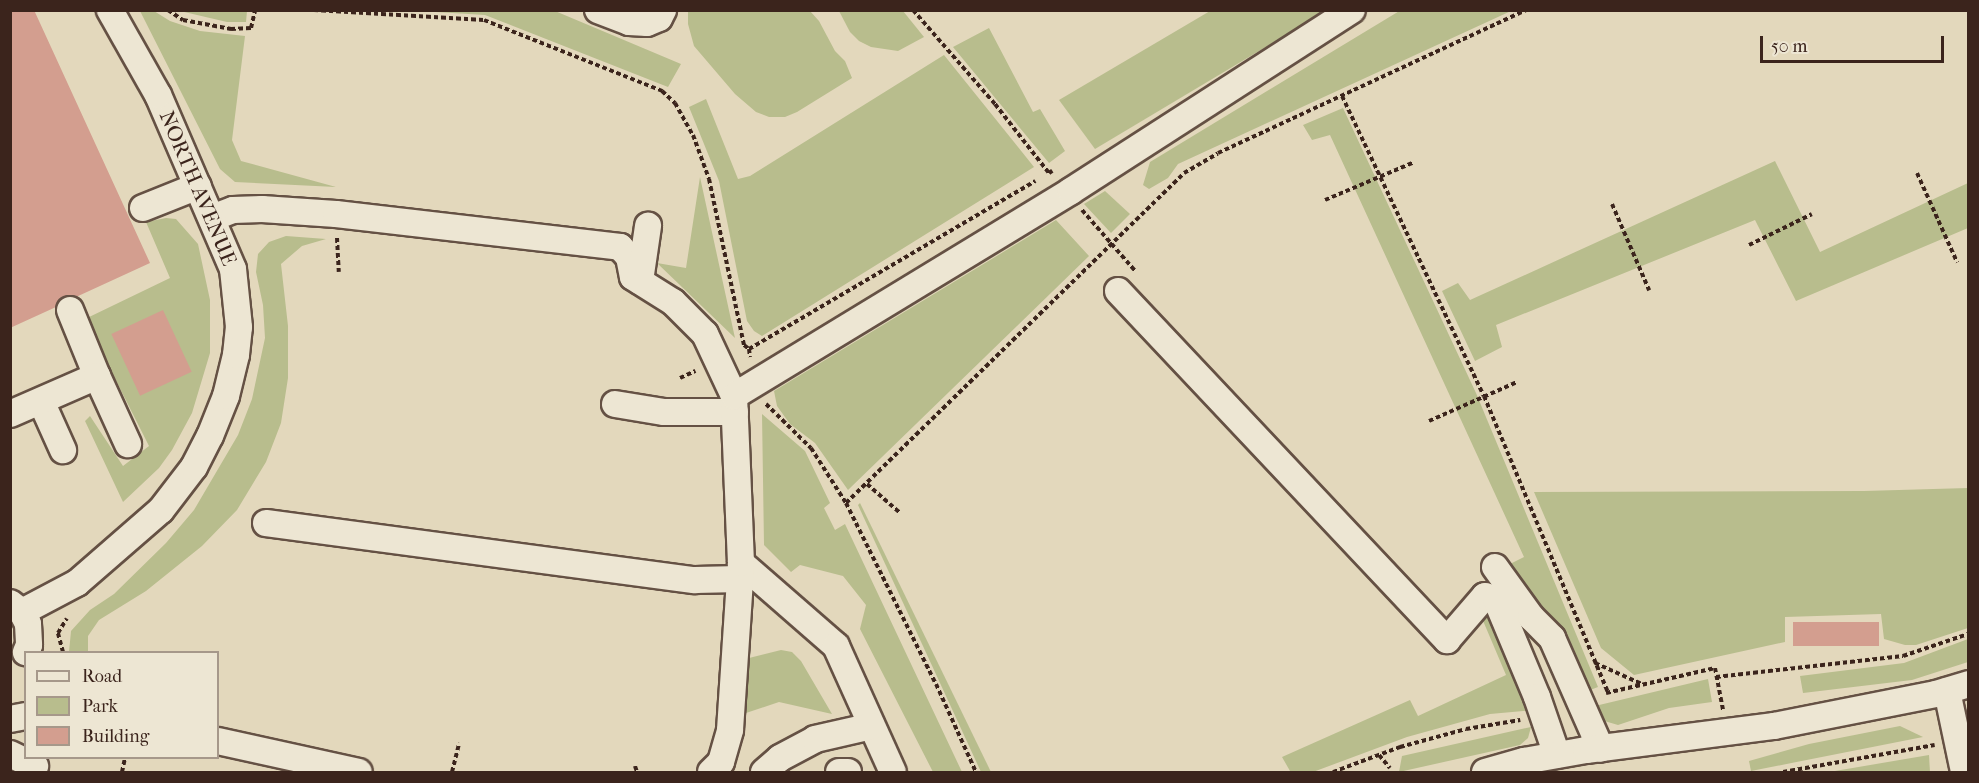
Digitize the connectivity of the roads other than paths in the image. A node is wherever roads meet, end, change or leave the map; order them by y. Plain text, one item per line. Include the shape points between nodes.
1 (110, 10) edge
2 (598, 10) edge
3 (663, 10) edge
4 (1352, 10) edge
5 (198, 186) junction
6 (143, 208) dead end
7 (212, 218) junction
8 (648, 226) dead end
9 (640, 281) junction
10 (1118, 291) dead end
11 (70, 310) dead end
12 (97, 376) junction
13 (40, 400) junction
14 (615, 404) dead end
15 (734, 404) junction
16 (10, 414) edge
17 (128, 444) dead end
18 (63, 450) dead end
19 (266, 523) dead end
20 (1496, 567) dead end
21 (740, 571) junction
22 (16, 608) edge
23 (25, 651) edge
24 (1958, 687) edge
25 (872, 726) junction
26 (219, 741) edge
27 (1601, 749) junction
28 (10, 754) edge
29 (1557, 755) junction
30 (35, 766) dead end
31 (359, 772) edge
32 (711, 772) edge
33 (764, 772) edge
34 (838, 772) edge
35 (848, 772) edge
36 (893, 772) edge
37 (1485, 772) edge
38 (1964, 772) edge

1 - 5 street, NORTH AVENUE via 158,94
2 - 3 street via 629,22 647,23 659,18
4 - 15 street via 1071,191 755,381
5 - 6 street
5 - 7 street, NORTH AVENUE
7 - 9 street via 233,210 262,209 336,214 620,247 629,257 633,277
7 - 22 street, NORTH AVENUE via 233,269 239,327 226,396 210,436 194,467 161,510 77,583
8 - 9 street
9 - 15 street via 673,302 705,334
10 - 29 street via 1447,640 1485,596 1496,599
11 - 12 street
12 - 13 street
12 - 17 street
13 - 16 street
13 - 18 street
14 - 15 street via 664,412
15 - 21 street
19 - 21 street via 695,580
20 - 27 street via 1531,617 1552,638
21 - 25 street via 836,646
21 - 32 street via 730,730 721,762
22 - 23 street via 31,632
24 - 27 street via 1774,726
24 - 38 street via 1958,741
25 - 33 street via 815,739 780,758
25 - 36 street
26 - 31 street
27 - 29 street
28 - 30 street
29 - 37 street
34 - 35 street

